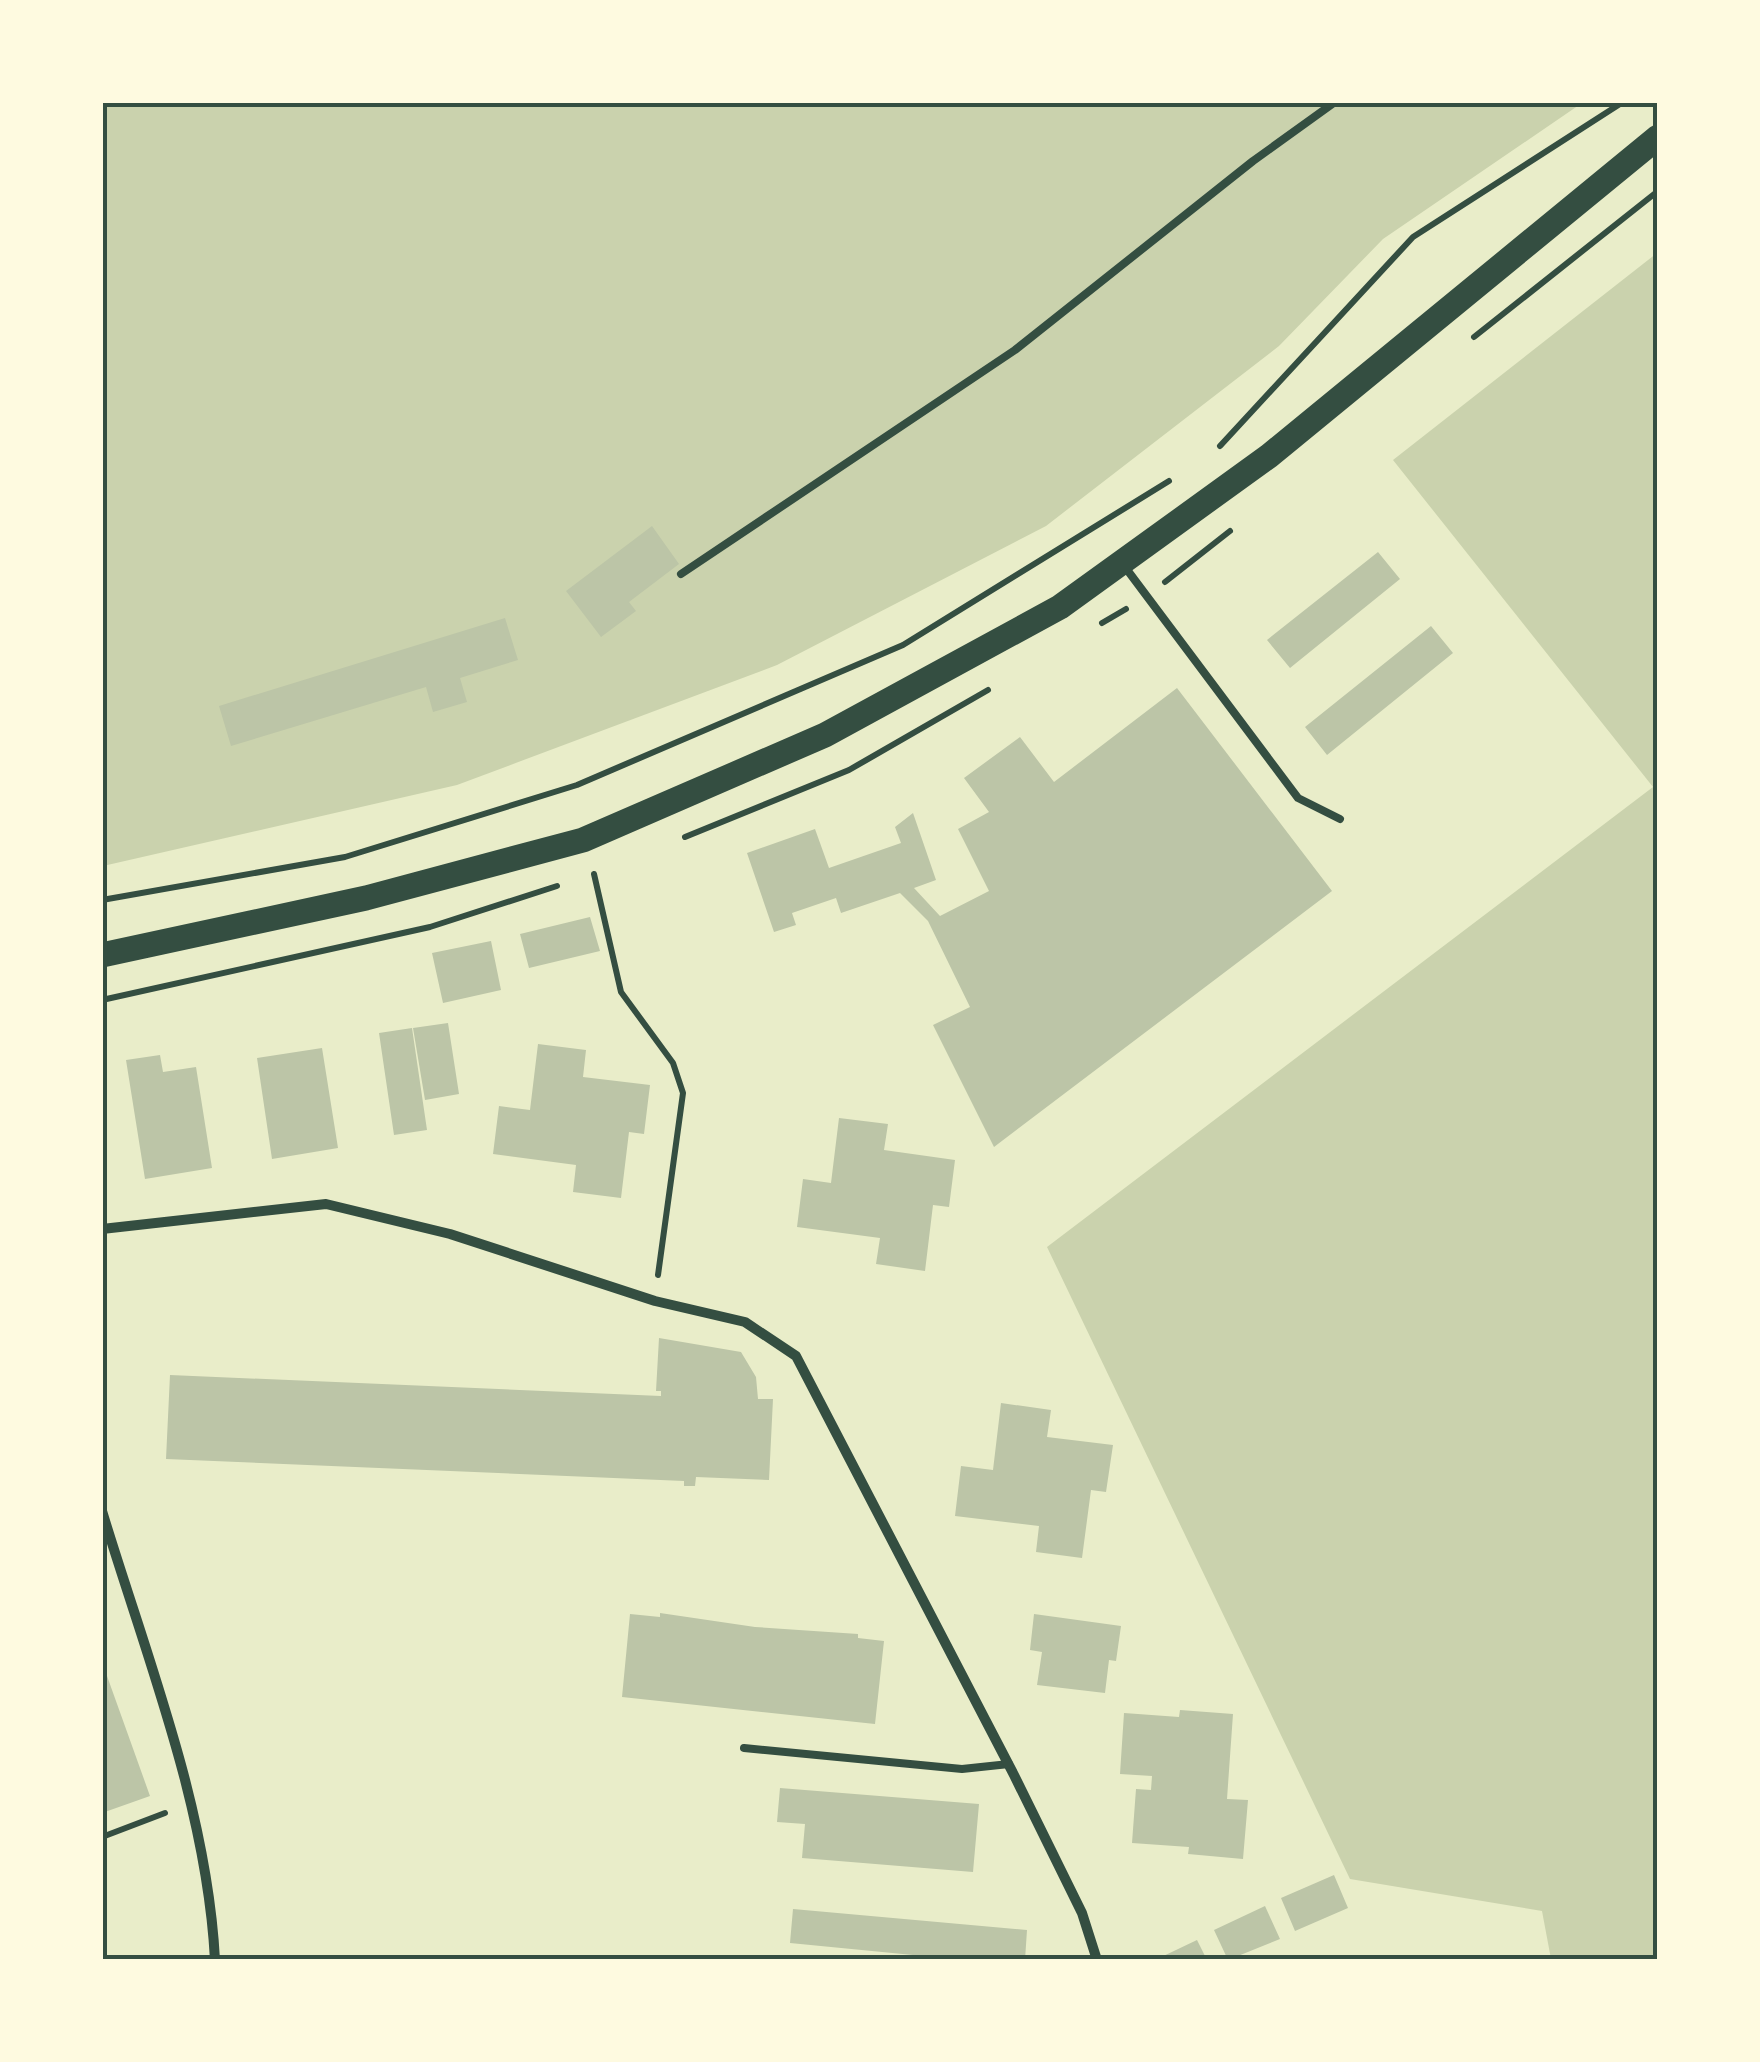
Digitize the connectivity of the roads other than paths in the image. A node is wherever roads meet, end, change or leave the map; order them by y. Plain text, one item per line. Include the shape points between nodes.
1 (1335, 102) edge
2 (1658, 137) edge
3 (1121, 562) junction
4 (682, 574) dead end
5 (1340, 820) dead end
6 (102, 956) edge
7 (102, 1230) edge
8 (102, 1511) edge
9 (744, 1748) dead end
10 (1009, 1764) junction
11 (215, 1960) edge
12 (1097, 1960) edge

1 - 4 lane via 1015,350
2 - 3 main road via 1269,456
3 - 5 lane via 1298,798
3 - 6 main road via 1060,607 825,735 583,840 366,898
7 - 10 street via 326,1204 746,1322 796,1356
8 - 11 street via 190,1803
9 - 10 lane via 962,1769
10 - 12 street via 1082,1913

